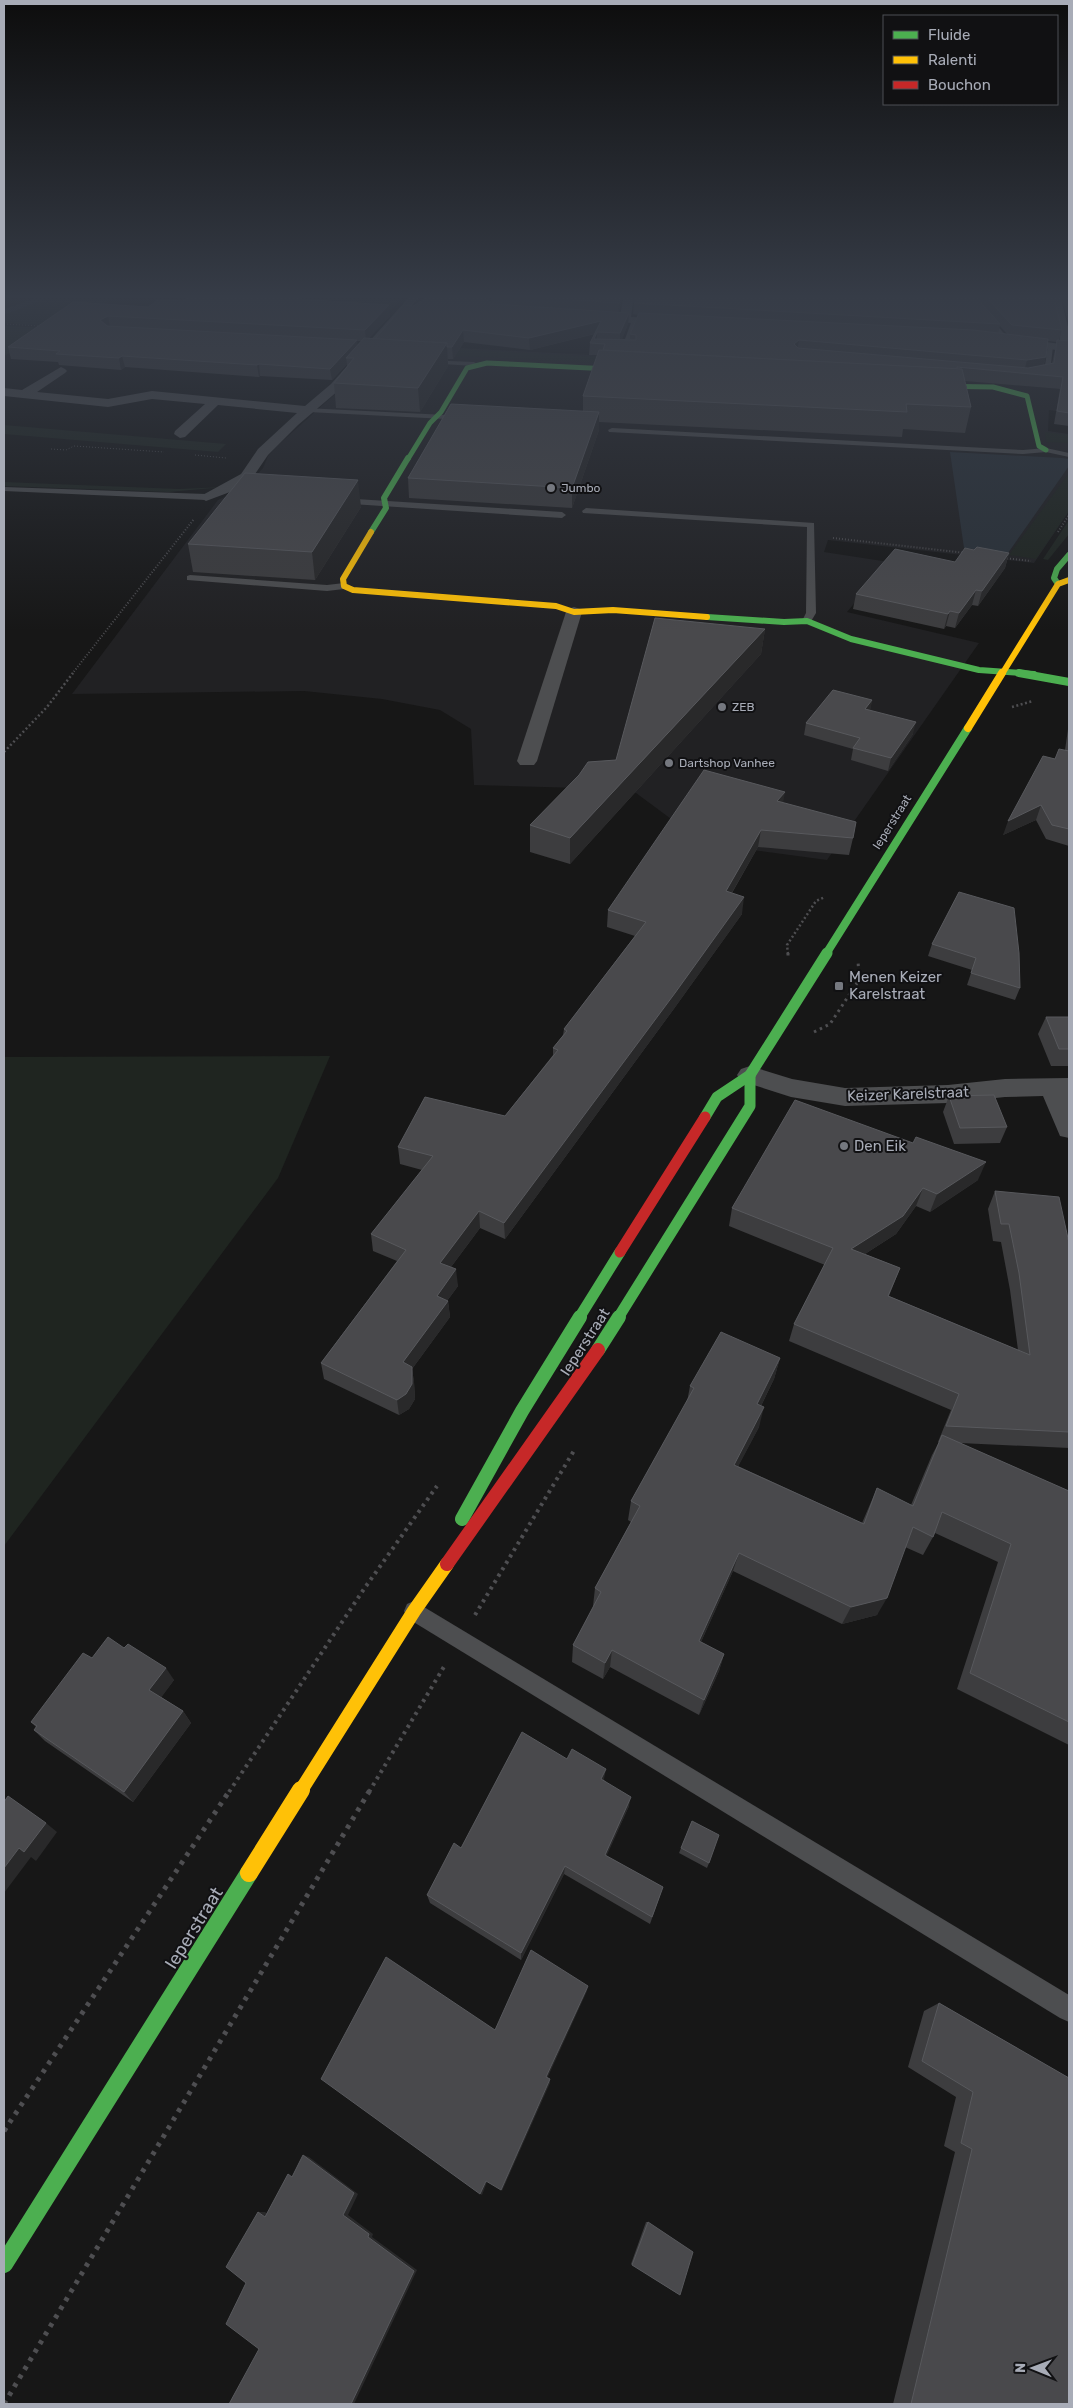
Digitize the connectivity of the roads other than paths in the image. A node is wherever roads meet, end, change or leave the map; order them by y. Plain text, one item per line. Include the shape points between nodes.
1 (209, 406) edge
2 (271, 406) edge
3 (312, 406) edge
4 (443, 406) edge
5 (1030, 406) edge
6 (308, 410) junction
7 (437, 416) junction
8 (476, 419) edge
9 (612, 430) edge
10 (180, 434) dead end
11 (1046, 450) junction
12 (1069, 454) edge
13 (4, 489) edge
14 (206, 497) joint
15 (326, 500) edge
16 (385, 504) junction
17 (586, 511) dead end
18 (562, 515) dead end
19 (1069, 555) edge
20 (190, 578) edge
21 (1064, 582) edge
22 (344, 586) junction
23 (574, 612) junction
24 (807, 621) junction
25 (1002, 673) junction
26 (1069, 682) edge
27 (1069, 691) edge
28 (527, 761) dead end
29 (750, 1075) junction
30 (1061, 1087) edge
31 (1069, 1129) edge
32 (414, 1611) junction
33 (1069, 2009) edge
34 (4, 2264) edge

1 - 10 street
2 - 6 street
3 - 6 street
4 - 7 street
5 - 11 street via 1040,446
6 - 7 lane
6 - 14 street via 257,460 240,487
7 - 8 lane
7 - 16 street via 384,498
9 - 11 lane via 1023,452
11 - 12 lane
13 - 14 lane
15 - 16 lane
16 - 18 lane
16 - 22 street via 386,508 343,579
17 - 24 lane via 811,525 811,613
19 - 21 street, Ieperstraat via 1054,578
20 - 22 lane via 327,588
21 - 25 street, Ieperstraat
22 - 23 street via 365,592 556,606
23 - 24 street via 613,610
23 - 28 street
24 - 25 street via 851,639
25 - 26 street via 1033,674
25 - 27 street via 1028,683
25 - 29 street, Ieperstraat
29 - 30 street, Keizer Karelstraat via 791,1088 845,1097
29 - 32 street, Ieperstraat via 717,1097 548,1364 493,1459
29 - 32 street, Ieperstraat via 750,1106 600,1349
30 - 31 street
32 - 33 lane
32 - 34 street, Ieperstraat

